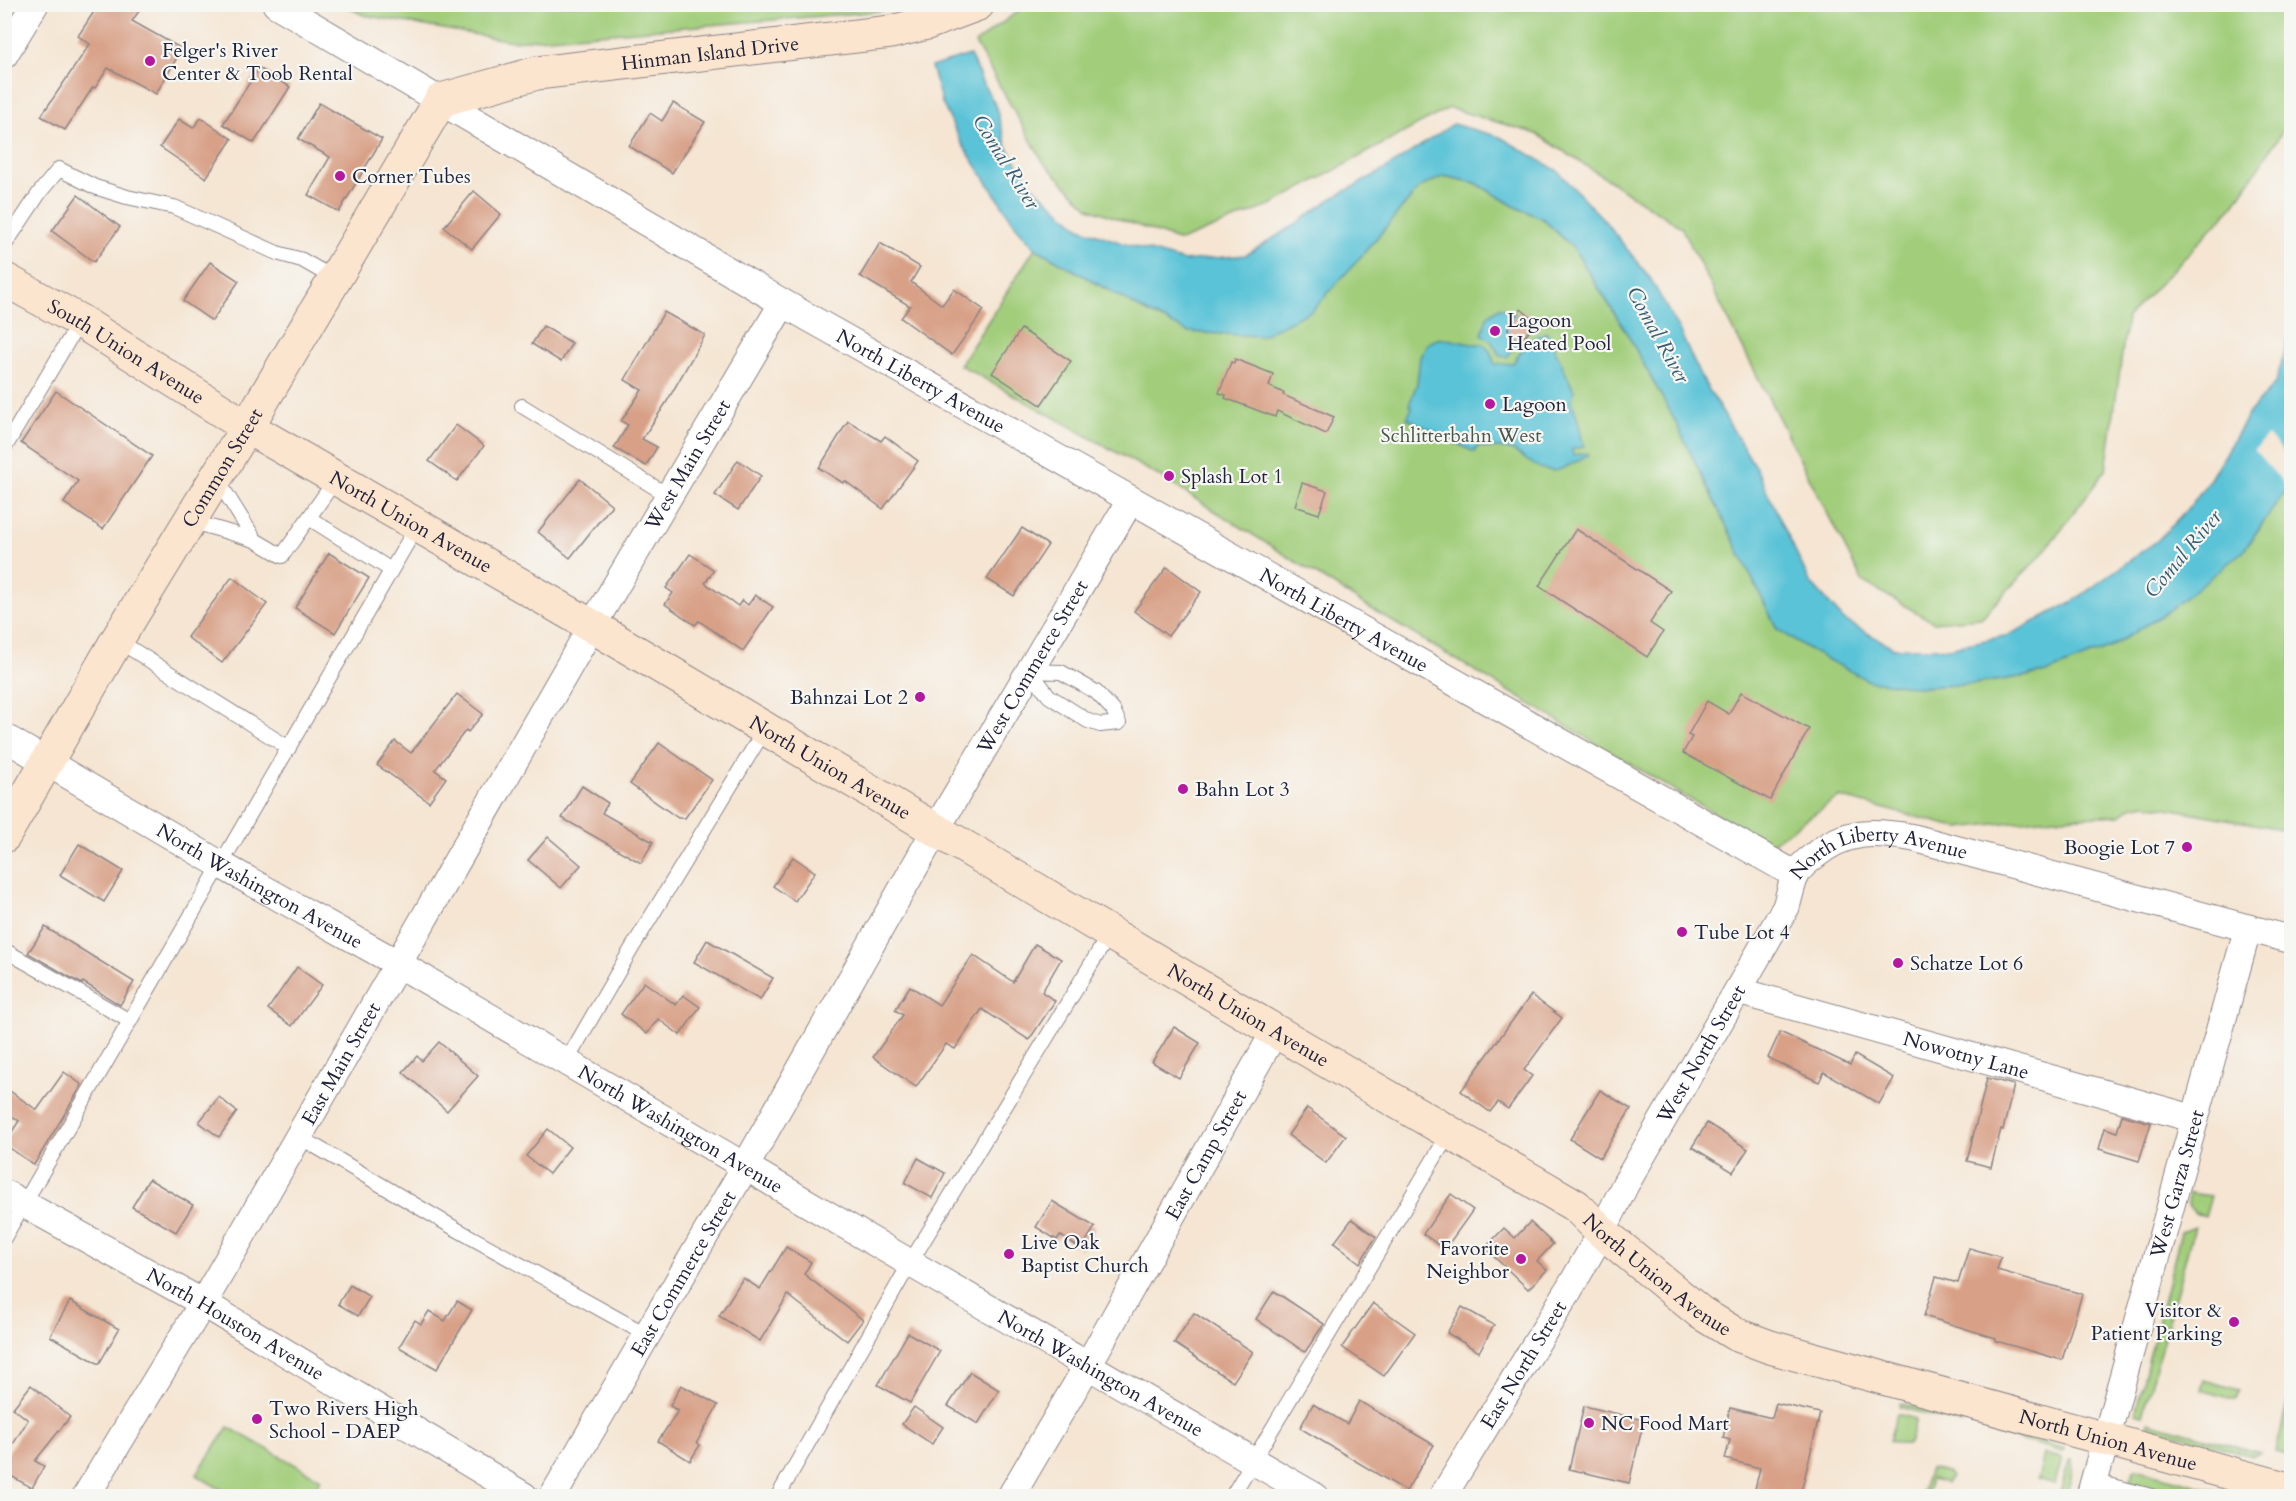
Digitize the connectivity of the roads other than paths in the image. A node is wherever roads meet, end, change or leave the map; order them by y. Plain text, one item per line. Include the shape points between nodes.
1 (35, 4) edge
2 (276, 4) edge
3 (978, 4) edge
4 (4, 55) edge
5 (441, 100) junction
6 (4, 246) edge
7 (4, 279) edge
8 (335, 279) junction
9 (783, 303) junction
10 (80, 321) junction
11 (522, 406) dead end
12 (247, 427) junction
13 (4, 449) edge
14 (216, 477) junction
15 (336, 479) junction
16 (669, 496) junction
17 (1130, 501) junction
18 (309, 518) junction
19 (190, 520) junction
20 (417, 526) junction
21 (255, 540) junction
22 (391, 570) junction
23 (592, 626) junction
24 (117, 640) junction
25 (1030, 670) junction
26 (765, 729) junction
27 (4, 737) edge
28 (289, 748) junction
29 (47, 763) junction
30 (935, 831) junction
31 (4, 836) edge
32 (221, 865) junction
33 (1796, 875) junction
34 (2248, 928) junction
35 (1110, 933) junction
36 (2292, 940) edge
37 (4, 950) edge
38 (397, 963) junction
39 (1738, 991) junction
40 (130, 1021) junction
41 (1275, 1031) junction
42 (566, 1062) junction
43 (2195, 1119) junction
44 (1450, 1132) junction
45 (298, 1136) junction
46 (745, 1167) junction
47 (14, 1199) edge
48 (1602, 1232) junction
49 (4, 1238) edge
50 (910, 1263) junction
51 (203, 1303) junction
52 (647, 1335) junction
53 (1088, 1365) junction
54 (2105, 1439) junction
55 (1253, 1461) junction
56 (2092, 1489) edge
57 (2268, 1489) edge
58 (86, 1497) edge
59 (524, 1497) edge
60 (553, 1497) edge
61 (778, 1497) edge
62 (1011, 1497) edge
63 (1232, 1497) edge
64 (1314, 1497) edge
65 (1443, 1497) edge
66 (2151, 1497) edge

1 - 4 street
2 - 5 street, North Liberty Avenue
3 - 5 street, Hinman Island Drive via 891,32 537,73
5 - 8 street, Common Street
5 - 9 street, North Liberty Avenue
6 - 8 lane via 59,169 94,187 174,207 277,253 302,260
7 - 10 street, South Union Avenue
8 - 12 street, Common Street
9 - 16 street, West Main Street
9 - 17 street, North Liberty Avenue
10 - 12 street, South Union Avenue
10 - 13 lane
11 - 16 lane
12 - 14 street, Common Street
12 - 15 street, North Union Avenue
14 - 19 street, Common Street
14 - 21 lane
15 - 18 lane
15 - 20 street, North Union Avenue
16 - 23 street, West Main Street
17 - 25 street, West Commerce Street
17 - 33 street, North Liberty Avenue
18 - 21 lane via 282,556
18 - 22 lane
19 - 21 lane
19 - 24 street, Common Street
20 - 22 lane
20 - 23 street, North Union Avenue
22 - 28 lane
23 - 26 street, North Union Avenue
23 - 38 street, East Main Street
24 - 28 lane
24 - 29 street, Common Street
25 - 25 lane via 1049,696 1088,721 1100,725 1119,723 1096,692 1061,672
25 - 30 street, West Commerce Street
26 - 30 street, North Union Avenue
26 - 42 lane
27 - 29 street, North Washington Avenue
28 - 32 lane
29 - 31 street, Common Street
29 - 32 street, North Washington Avenue
30 - 35 street, North Union Avenue
30 - 46 street, East Commerce Street
32 - 38 street, North Washington Avenue
32 - 40 lane
33 - 34 street, North Liberty Avenue via 1816,854 1849,835 1888,833
33 - 39 street, West North Street via 1786,907
34 - 36 street, North Liberty Avenue
34 - 43 street, West Garza Street
35 - 41 street, North Union Avenue
35 - 50 lane
37 - 40 lane
38 - 42 street, North Washington Avenue
38 - 45 street, East Main Street
39 - 43 street, Nowotny Lane
39 - 48 street, West North Street via 1625,1185
40 - 47 lane
41 - 44 street, North Union Avenue
41 - 53 street, East Camp Street
42 - 46 street, North Washington Avenue
43 - 54 street, West Garza Street
44 - 48 street, North Union Avenue via 1576,1206
44 - 55 lane
45 - 51 street, East Main Street
45 - 52 lane
46 - 50 street, North Washington Avenue
46 - 52 street, East Commerce Street
47 - 49 lane
47 - 51 street, North Houston Avenue
48 - 54 street, North Union Avenue via 1701,1312 1735,1334
48 - 65 street, East North Street
50 - 53 street, North Washington Avenue
50 - 61 lane
51 - 58 street, East Main Street
51 - 59 street, North Houston Avenue
52 - 60 street, East Commerce Street
53 - 55 street, North Washington Avenue
53 - 62 street, East Camp Street
54 - 56 street, West Garza Street
54 - 57 street, North Union Avenue
55 - 63 lane
55 - 64 street, North Washington Avenue
56 - 66 lane

